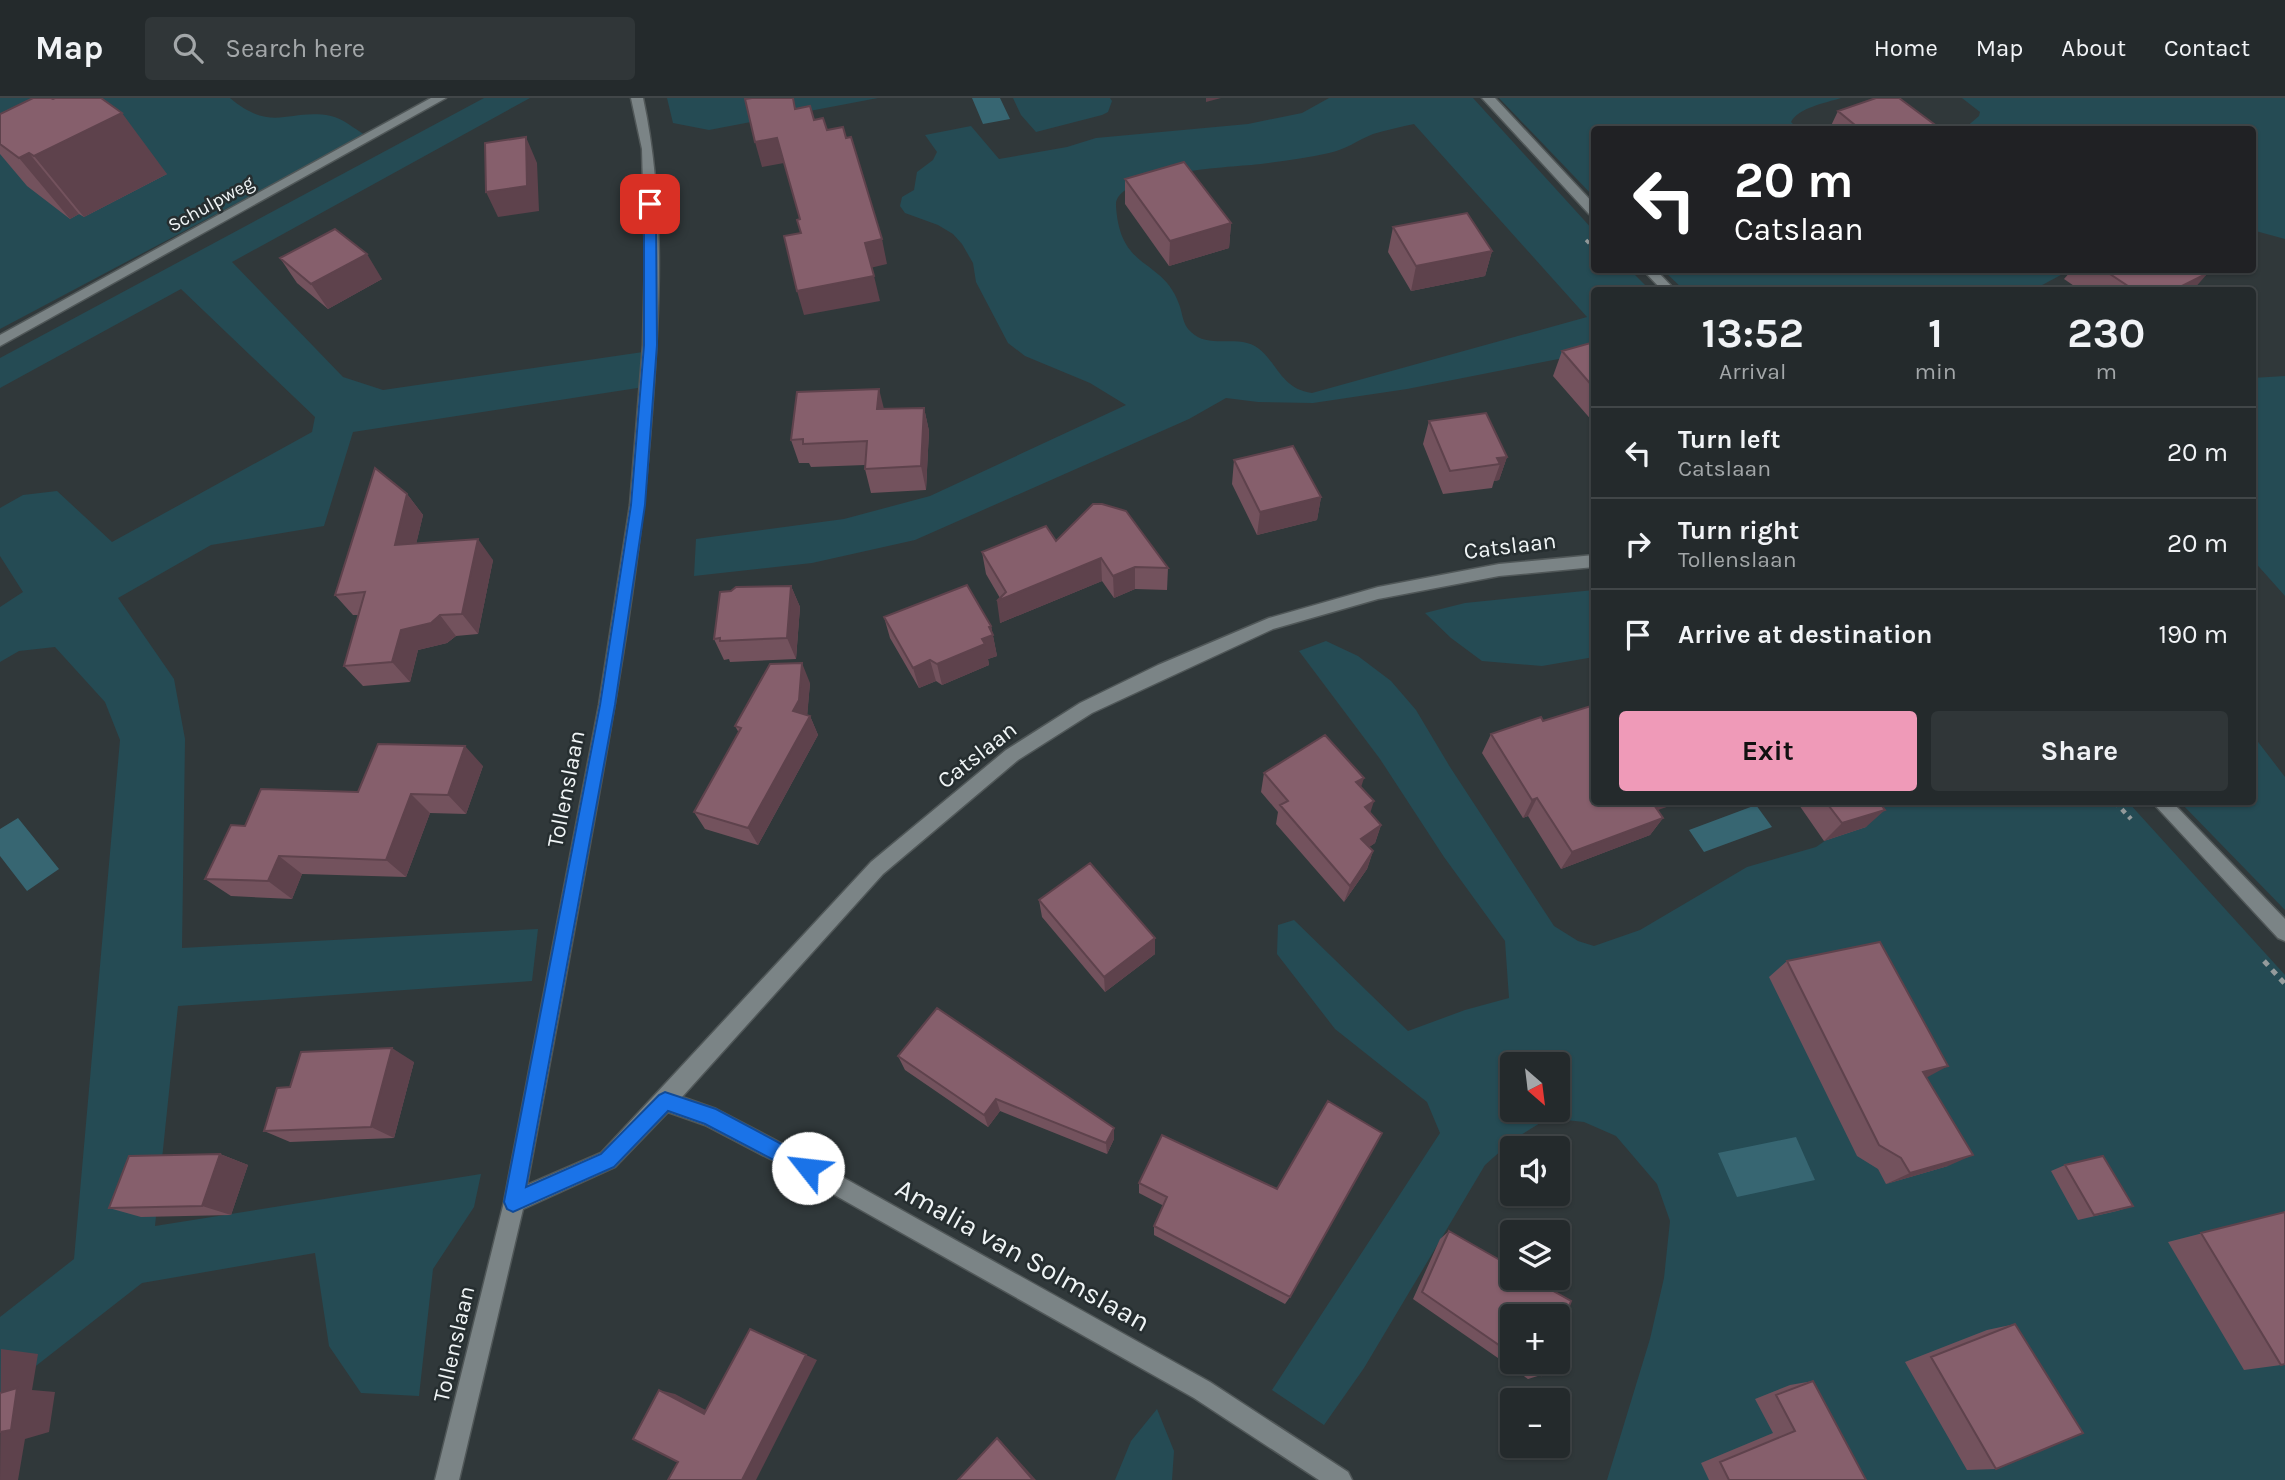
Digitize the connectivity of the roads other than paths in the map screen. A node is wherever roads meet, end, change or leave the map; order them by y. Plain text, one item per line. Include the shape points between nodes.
1 (440, 98) edge
2 (637, 98) edge
3 (1488, 98) edge
4 (1591, 208) edge
5 (1652, 273) edge
6 (1666, 287) edge
7 (0, 341) edge
8 (1591, 561) edge
9 (2164, 805) edge
10 (2285, 932) edge
11 (665, 1101) junction
12 (513, 1202) junction
13 (447, 1480) edge
14 (1340, 1480) edge

1 - 7 street, Schulpweg
2 - 12 street, Tollenslaan via 648,149 652,258 638,505 607,705
3 - 4 street
5 - 6 street
8 - 11 street, Catslaan via 1499,570 1378,593 1269,624 1087,708 1012,755 877,868
9 - 10 street
11 - 12 street, Catslaan via 608,1160
11 - 14 street, Amalia van Solmslaan via 709,1116 809,1169 1202,1390
12 - 13 street, Tollenslaan

